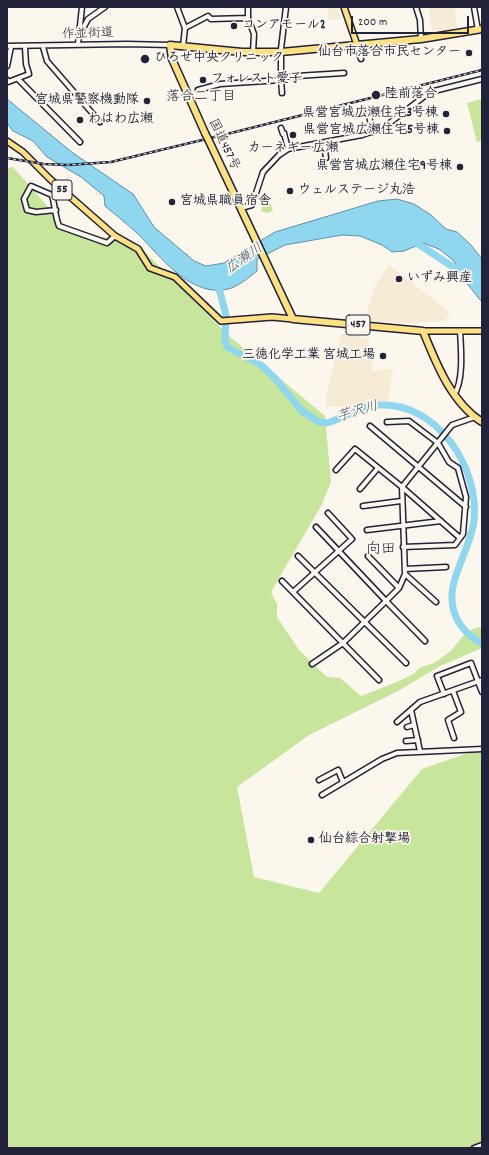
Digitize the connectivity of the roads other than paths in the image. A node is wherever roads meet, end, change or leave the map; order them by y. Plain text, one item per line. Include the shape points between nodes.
1 (82, 7) edge
2 (105, 7) edge
3 (177, 7) edge
4 (248, 7) edge
5 (286, 7) edge
6 (344, 7) edge
7 (416, 7) edge
8 (474, 7) edge
9 (248, 18) junction
10 (185, 28) junction
11 (480, 30) edge
12 (80, 34) junction
13 (421, 39) junction
14 (78, 44) junction
15 (170, 45) junction
16 (357, 45) junction
17 (183, 46) junction
18 (9, 47) edge
19 (25, 47) junction
20 (43, 47) junction
21 (253, 52) junction
22 (281, 52) junction
23 (361, 59) dead end
24 (7, 66) edge
25 (344, 73) dead end
26 (18, 78) junction
27 (281, 78) junction
28 (482, 78) edge
29 (7, 80) edge
30 (198, 90) dead end
31 (282, 93) dead end
32 (368, 112) dead end
33 (100, 122) dead end
34 (281, 128) dead end
35 (373, 132) junction
36 (7, 141) edge
37 (80, 142) dead end
38 (324, 143) junction
39 (288, 150) junction
40 (326, 158) dead end
41 (241, 208) junction
42 (56, 210) junction
43 (115, 236) junction
44 (293, 319) junction
45 (423, 331) junction
46 (460, 331) junction
47 (482, 331) edge
48 (454, 395) junction
49 (475, 417) junction
50 (387, 422) dead end
51 (482, 422) edge
52 (370, 426) dead end
53 (439, 442) junction
54 (378, 468) junction
55 (418, 468) junction
56 (336, 470) dead end
57 (402, 487) junction
58 (360, 489) dead end
59 (401, 501) junction
60 (363, 506) dead end
61 (466, 507) junction
62 (328, 513) dead end
63 (441, 521) junction
64 (402, 525) junction
65 (316, 527) dead end
66 (367, 530) dead end
67 (460, 538) junction
68 (403, 547) junction
69 (339, 551) junction
70 (298, 556) dead end
71 (368, 556) dead end
72 (446, 567) dead end
73 (405, 571) junction
74 (314, 572) junction
75 (282, 581) dead end
76 (399, 588) junction
77 (293, 592) junction
78 (386, 601) junction
79 (436, 602) dead end
80 (365, 623) junction
81 (425, 641) dead end
82 (343, 643) junction
83 (406, 663) dead end
84 (312, 664) dead end
85 (379, 680) dead end
86 (480, 681) edge
87 (453, 691) junction
88 (482, 692) edge
89 (444, 694) junction
90 (411, 710) junction
91 (397, 722) dead end
92 (414, 725) junction
93 (408, 727) dead end
94 (454, 738) dead end
95 (418, 740) junction
96 (406, 741) dead end
97 (482, 750) edge
98 (420, 751) junction
99 (319, 780) dead end
100 (343, 782) junction
101 (322, 795) dead end
102 (482, 1145) edge
103 (474, 1148) edge

1 - 12 street
2 - 12 street via 88,19
3 - 10 street
4 - 9 street
5 - 22 street
6 - 16 main road
7 - 13 street
8 - 11 street
9 - 10 street via 208,16
9 - 21 street via 254,34
10 - 17 street
11 - 13 highway
12 - 14 street
13 - 16 highway
14 - 15 street, 作並街道
14 - 20 street, 作並街道
15 - 17 highway
15 - 41 highway, 国道457号, bridge via 172,59
16 - 22 highway
16 - 23 street
17 - 21 highway
18 - 19 street, 作並街道
18 - 24 street
19 - 20 street, 作並街道
19 - 26 street via 29,74
20 - 33 street via 47,61
21 - 22 highway
22 - 27 street
25 - 27 street
26 - 29 street via 8,82
26 - 37 street
27 - 30 street via 220,84
27 - 31 street
28 - 35 street via 430,92 384,128
32 - 35 street
34 - 39 street
35 - 38 street
36 - 43 main road, 55 via 23,152
38 - 39 street
38 - 40 street
39 - 41 street via 268,164 260,179 255,201 249,207
41 - 44 highway, 国道457号
42 - 42 street via 52,195 31,186 24,199 26,210
42 - 43 street via 55,216 59,226 107,242
43 - 44 main road, 55 via 138,249 150,268 175,277 221,321 272,317
44 - 45 highway, 457
45 - 46 main road
45 - 48 highway
46 - 47 main road
46 - 48 street via 462,350 459,388
48 - 49 highway
49 - 51 highway
49 - 53 street via 452,425
50 - 53 street via 409,421
52 - 55 street
53 - 55 street
53 - 61 street via 449,462 458,468 466,497
54 - 56 street via 355,449
54 - 57 street
54 - 58 street
55 - 57 street
55 - 61 street
57 - 59 street
57 - 63 street
59 - 60 street
59 - 64 street
61 - 67 street via 464,530
62 - 69 street via 352,539
63 - 64 street
63 - 67 street
64 - 66 street
64 - 68 street
65 - 69 street
67 - 68 street via 455,545
68 - 73 street
69 - 74 street
69 - 78 street
70 - 74 street
71 - 76 street
72 - 73 street
73 - 76 street
73 - 79 street
74 - 77 street
74 - 80 street
75 - 77 street
76 - 78 street
77 - 82 street
78 - 80 street
78 - 81 street
80 - 82 street
80 - 83 street
82 - 84 street
82 - 85 street
86 - 87 street
86 - 88 street
86 - 89 street via 471,663 437,676
87 - 89 street
87 - 94 street via 461,712 448,720
89 - 90 street via 420,702
90 - 91 street
90 - 92 street
92 - 93 street
92 - 95 street
95 - 96 street
95 - 98 street
97 - 98 street
98 - 100 street via 389,756
99 - 100 street via 338,770
100 - 101 street
102 - 103 street

